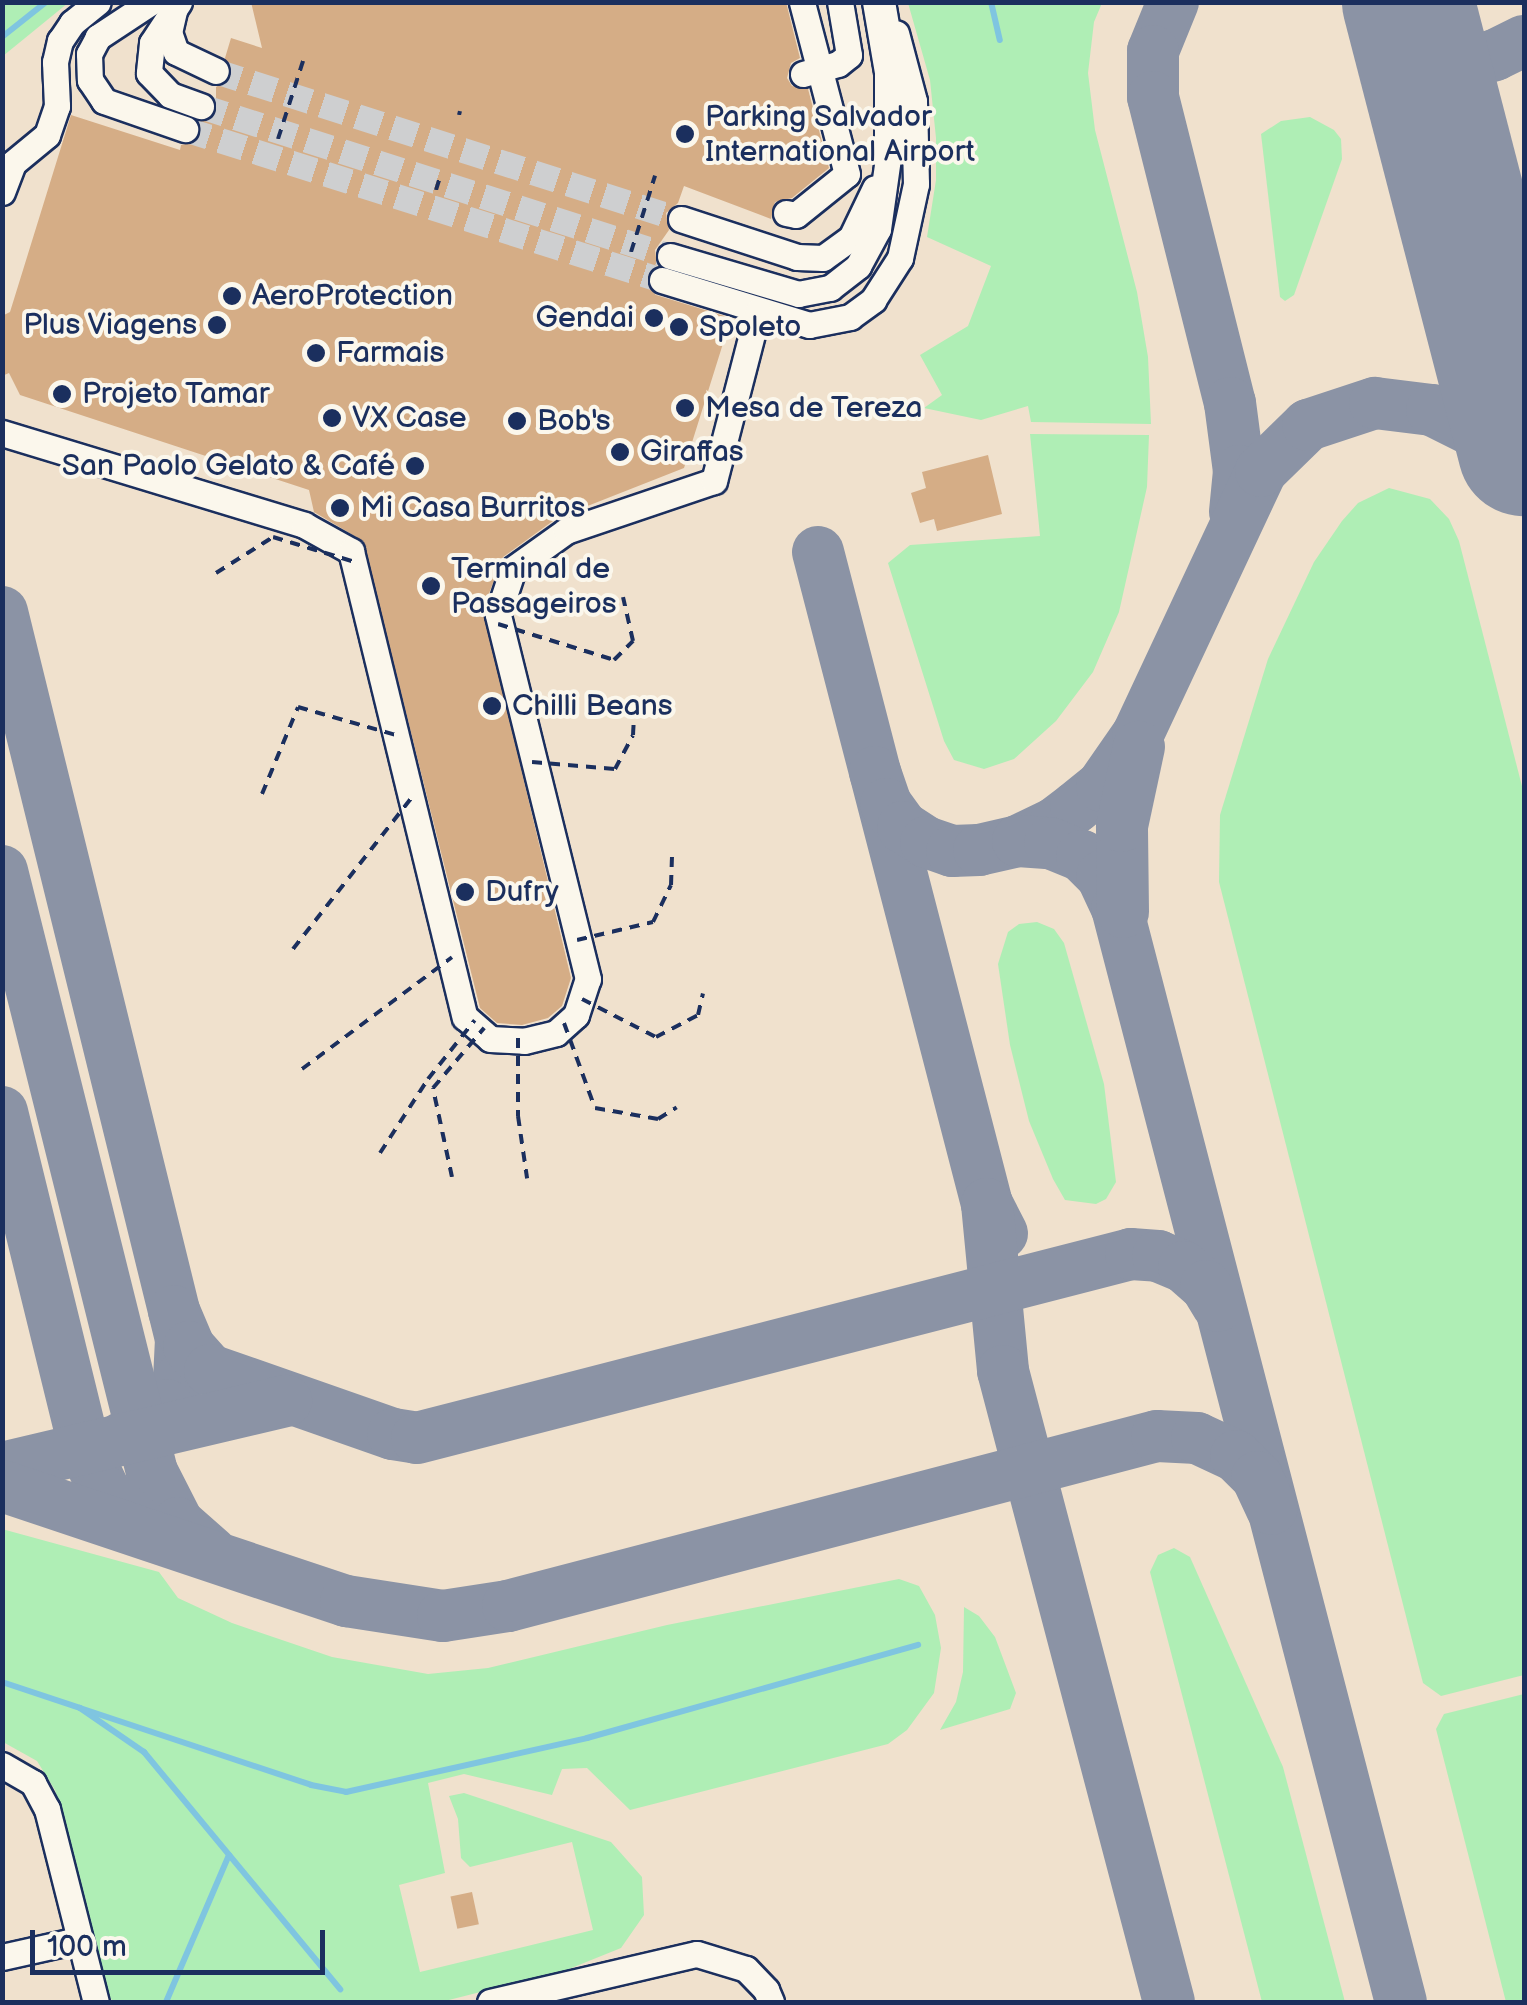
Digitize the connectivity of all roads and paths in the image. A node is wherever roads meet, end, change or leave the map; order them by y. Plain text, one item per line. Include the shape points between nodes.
1 (98, 2) edge
2 (151, 2) edge
3 (179, 2) edge
4 (802, 2) edge
5 (840, 2) edge
6 (882, 2) edge
7 (303, 60) dead end
8 (216, 71) tunnel mouth
9 (811, 72) junction
10 (201, 106) tunnel mouth
11 (186, 129) tunnel mouth
12 (891, 136) junction
13 (278, 139) dead end
14 (440, 176) dead end
15 (656, 176) dead end
16 (436, 190) dead end
17 (2, 192) edge
18 (786, 213) dead end
19 (681, 219) tunnel mouth
20 (631, 252) dead end
21 (758, 311) junction
22 (2, 432) edge
23 (358, 563) dead end
24 (216, 573) dead end
25 (623, 597) dead end
26 (498, 624) dead end
27 (634, 715) dead end
28 (399, 736) dead end
29 (532, 762) dead end
30 (262, 794) dead end
31 (413, 796) dead end
32 (672, 855) dead end
33 (578, 940) junction
34 (293, 950) dead end
35 (451, 958) junction
36 (702, 994) dead end
37 (583, 1000) junction
38 (566, 1023) junction
39 (478, 1026) junction
40 (518, 1040) junction
41 (302, 1069) dead end
42 (678, 1107) dead end
43 (380, 1153) dead end
44 (452, 1177) dead end
45 (527, 1178) dead end
46 (2, 1765) edge
47 (78, 1940) junction
48 (2, 1957) edge
49 (96, 2002) edge
50 (490, 2002) edge
51 (771, 2002) edge

1 - 17 lane via 60,41 57,106 47,135 13,163
2 - 11 lane via 98,38 88,71 98,96
3 - 8 lane via 170,24 173,47
3 - 10 lane via 152,43 150,73 170,96
4 - 9 lane
5 - 9 lane via 849,55
6 - 12 main road
6 - 21 lane via 914,101 916,184 892,276 862,310 822,325
7 - 13 path
9 - 18 lane via 847,174 796,215
12 - 19 lane via 860,223 832,256 797,257
12 - 21 lane via 878,229 844,280 798,294 666,268
14 - 16 path
15 - 20 path
21 - 33 lane via 714,481 566,532 514,569 498,614
22 - 35 lane via 304,525 351,551
23 - 24 path, bridge via 273,537
25 - 26 path, bridge via 633,641 614,660
27 - 29 path, bridge via 633,735 615,769
28 - 30 path, bridge via 298,707
31 - 34 path, bridge
32 - 33 path, bridge via 671,885 653,922
33 - 37 lane via 588,979
35 - 39 lane via 466,1017
35 - 41 path, bridge
36 - 37 path, bridge via 698,1016 656,1036
37 - 38 lane
38 - 40 lane via 556,1033
38 - 42 path, bridge via 594,1108 658,1119
39 - 40 lane via 490,1039
39 - 43 path, bridge via 428,1079
39 - 44 path, bridge via 434,1088
40 - 45 path, bridge
46 - 47 lane via 23,1774 42,1796
47 - 48 lane
47 - 49 lane
50 - 51 lane via 696,1954 746,1968

